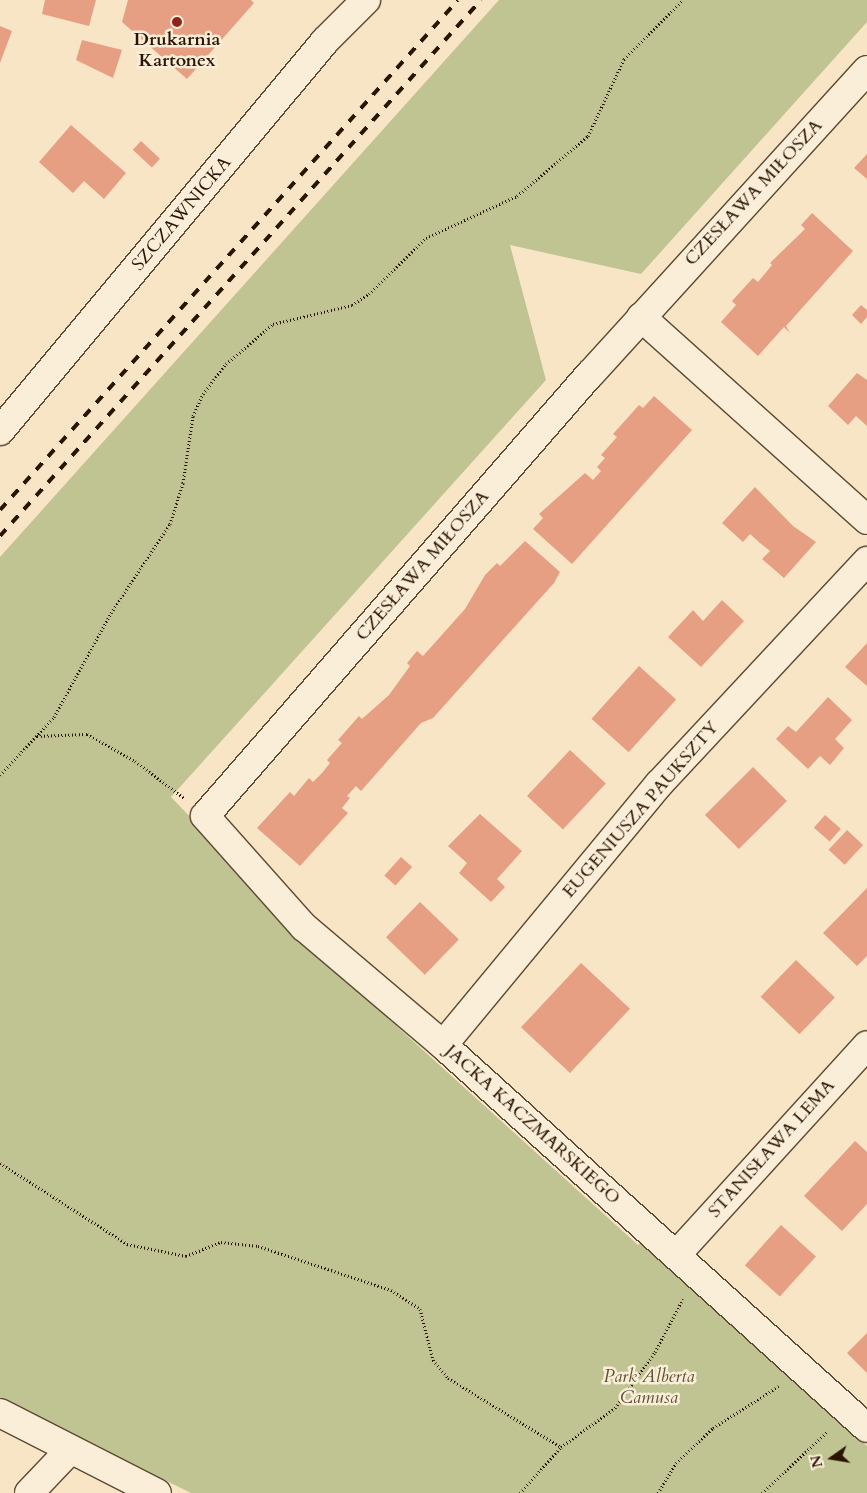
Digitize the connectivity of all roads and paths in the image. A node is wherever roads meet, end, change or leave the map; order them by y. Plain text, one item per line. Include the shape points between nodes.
1 (366, 0) edge
2 (683, 0) edge
3 (867, 70) edge
4 (641, 317) junction
5 (3, 419) edge
6 (867, 520) edge
7 (867, 561) edge
8 (36, 736) junction
9 (0, 775) edge
10 (205, 816) junction
11 (867, 1044) edge
12 (442, 1045) junction
13 (0, 1163) edge
14 (677, 1254) junction
15 (699, 1273) junction
16 (800, 1368) junction
17 (846, 1410) junction
18 (0, 1413) edge
19 (867, 1428) edge
20 (561, 1447) junction
21 (70, 1450) junction
22 (29, 1493) edge
23 (157, 1493) edge
24 (520, 1493) edge
25 (658, 1493) edge
26 (762, 1493) edge

1 - 5 street, SZCZAWNICKA via 325,41
2 - 8 path via 624,59 588,136 517,196 426,238 394,265 369,294 352,305 273,324 226,364 203,394 193,416 183,483 170,524 111,613 74,685
3 - 4 street, CZESŁAWA MIŁOSZA
4 - 6 street
4 - 10 street, CZESŁAWA MIŁOSZA
7 - 12 street, EUGENIUSZA PAUKSZTY via 659,784
8 - 9 path
8 - 10 path via 87,734 135,761
10 - 12 street, JACKA KACZMARSKIEGO via 304,927
11 - 14 street, STANISŁAWA LEMA
12 - 14 street, JACKA KACZMARSKIEGO
13 - 20 path via 127,1244 186,1256 221,1242 258,1246 392,1290 420,1309 433,1360 448,1378
14 - 15 street, JACKA KACZMARSKIEGO
15 - 16 street, JACKA KACZMARSKIEGO
15 - 20 path via 655,1352 615,1408
16 - 17 street, JACKA KACZMARSKIEGO
16 - 25 path via 784,1383 713,1428 676,1463
17 - 19 street, JACKA KACZMARSKIEGO
17 - 26 path
18 - 21 street
20 - 24 path
21 - 22 street
21 - 23 street

